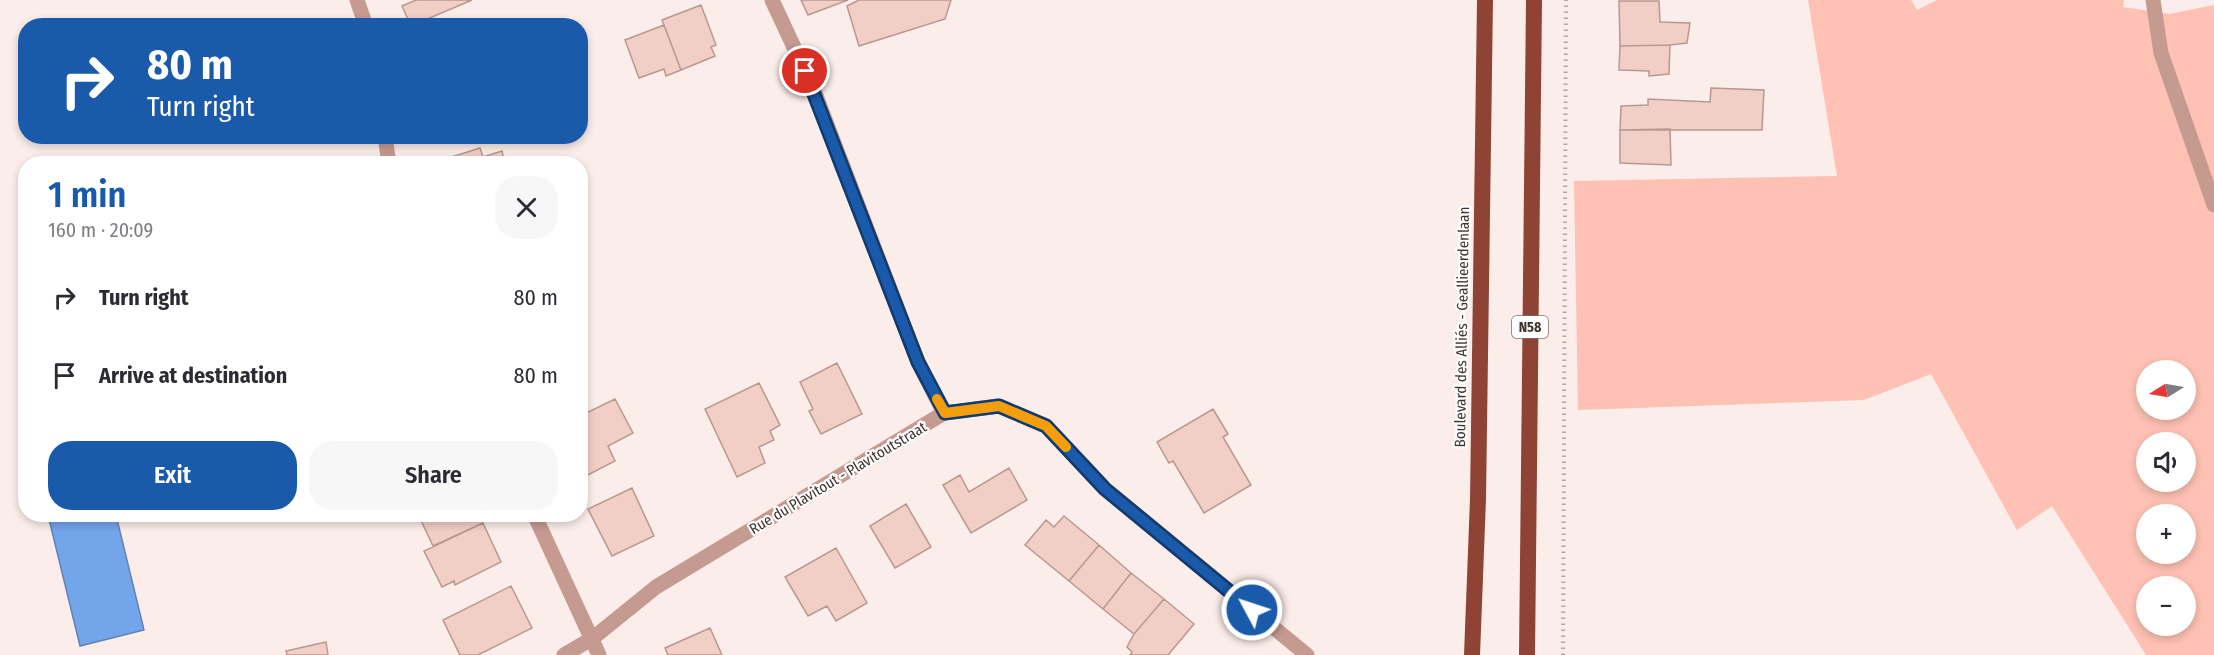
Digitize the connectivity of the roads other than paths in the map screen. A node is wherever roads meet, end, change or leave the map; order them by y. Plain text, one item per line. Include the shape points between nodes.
1 (357, 0) edge
2 (772, 0) edge
3 (1485, 0) edge
4 (1534, 0) edge
5 (2153, 0) edge
6 (363, 18) edge
7 (2214, 205) edge
8 (945, 413) junction
9 (538, 522) edge
10 (592, 638) junction
11 (564, 655) edge
12 (600, 655) edge
13 (1307, 655) edge
14 (1472, 655) edge
15 (1527, 655) edge

1 - 6 street
2 - 8 street via 813,88 918,362
3 - 14 highway, Boulevard des Alliés - Geallieerdenlaan
4 - 15 highway, N58
5 - 7 street via 2161,53
8 - 10 street, Rue du Plavitout - Plavitoutstraat via 656,587
8 - 13 street, Rue du Plavitout - Plavitoutstraat via 999,406 1046,426 1105,489
9 - 10 street
10 - 11 street, Rue du Plavitout - Plavitoutstraat
10 - 12 street

